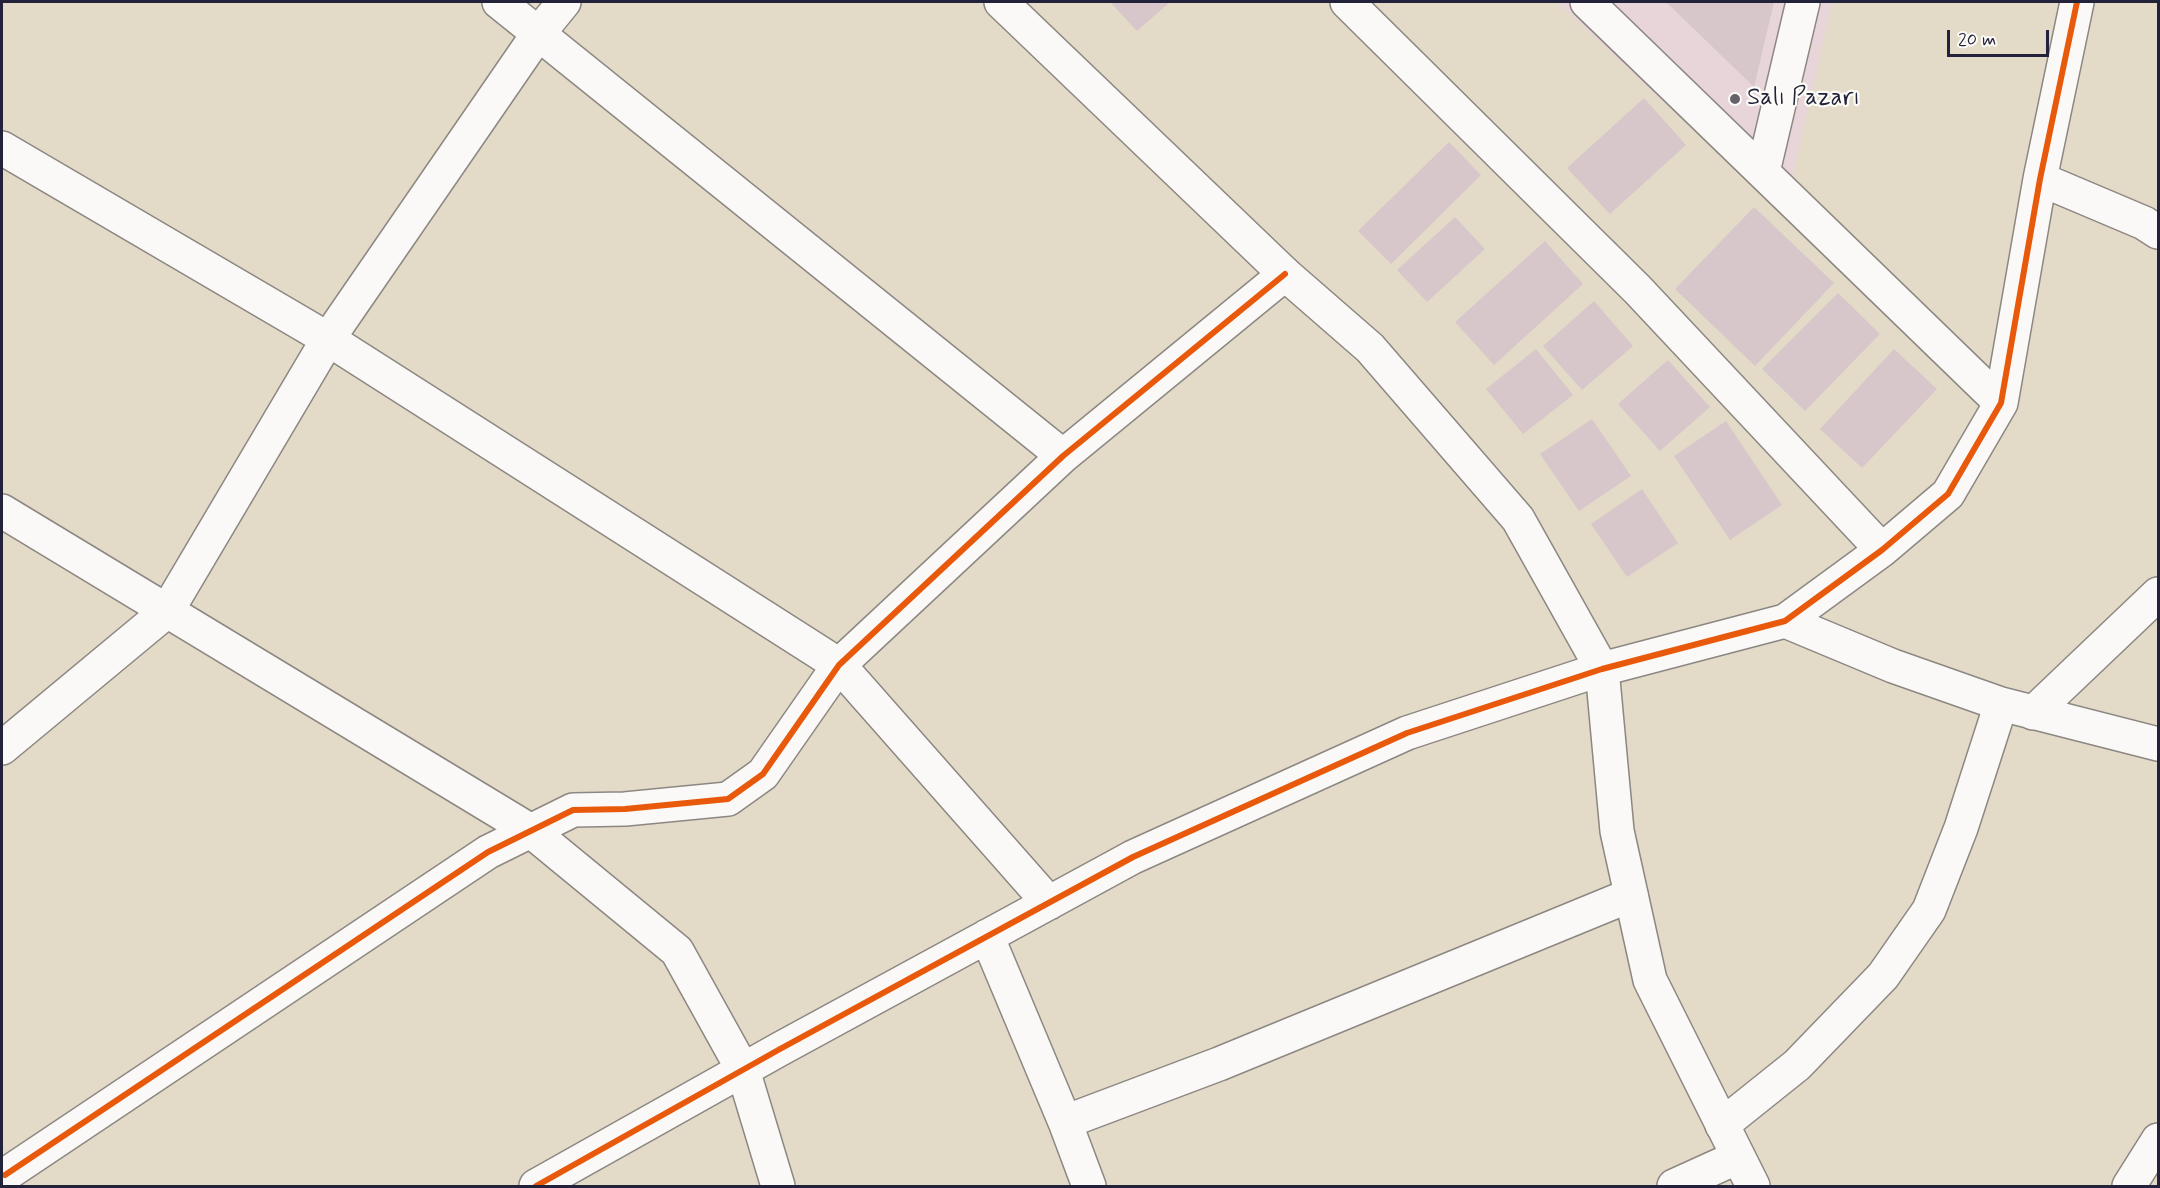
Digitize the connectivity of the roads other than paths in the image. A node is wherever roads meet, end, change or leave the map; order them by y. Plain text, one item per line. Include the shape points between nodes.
1 (499, 2) edge
2 (564, 2) edge
3 (1001, 2) edge
4 (1347, 2) edge
5 (1587, 2) edge
6 (1803, 2) edge
7 (2077, 2) edge
8 (538, 34) junction
9 (2, 148) edge
10 (1762, 172) junction
11 (2040, 179) junction
12 (2158, 232) edge
13 (1285, 274) junction
14 (328, 339) junction
15 (2001, 403) junction
16 (1063, 456) junction
17 (2, 512) edge
18 (1882, 550) junction
19 (2158, 594) edge
20 (167, 611) junction
21 (1785, 621) junction
22 (839, 665) junction
23 (1602, 669) junction
24 (2001, 704) junction
25 (2033, 713) junction
26 (2158, 744) edge
27 (2, 748) edge
28 (531, 831) junction
29 (1631, 895) junction
30 (1049, 903) junction
31 (987, 936) junction
32 (743, 1070) junction
33 (1065, 1122) junction
34 (1722, 1125) junction
35 (2158, 1140) edge
36 (1738, 1157) junction
37 (6, 1177) edge
38 (536, 1186) edge
39 (778, 1186) edge
40 (1089, 1186) edge
41 (1674, 1186) edge
42 (1753, 1186) edge
43 (2129, 1186) edge

1 - 8 street
2 - 8 street
3 - 13 street
4 - 18 street via 1638,290
5 - 10 street
6 - 10 street
7 - 11 street
8 - 14 street
8 - 16 street
9 - 14 street
10 - 15 street
11 - 12 street
11 - 15 street
13 - 16 street
13 - 23 street via 1370,348 1518,519
14 - 20 street
14 - 22 street
15 - 18 street via 1948,494
16 - 22 street
17 - 20 street
18 - 21 street
19 - 25 street
20 - 27 street
20 - 28 street
21 - 23 street
21 - 24 street via 1893,666
22 - 28 street via 763,774 728,799 573,810
22 - 30 street
23 - 29 street via 1617,831
23 - 30 street via 1407,734 1133,857
24 - 25 street
24 - 34 street via 1961,828 1929,910 1883,976 1797,1065
25 - 26 street
28 - 32 street via 676,951
28 - 37 street via 488,852
29 - 33 street via 1219,1065
29 - 34 street via 1650,980
30 - 31 street
31 - 32 street
31 - 33 street
32 - 38 street
32 - 39 street
33 - 40 street
34 - 36 street
35 - 43 street
36 - 41 street
36 - 42 street

